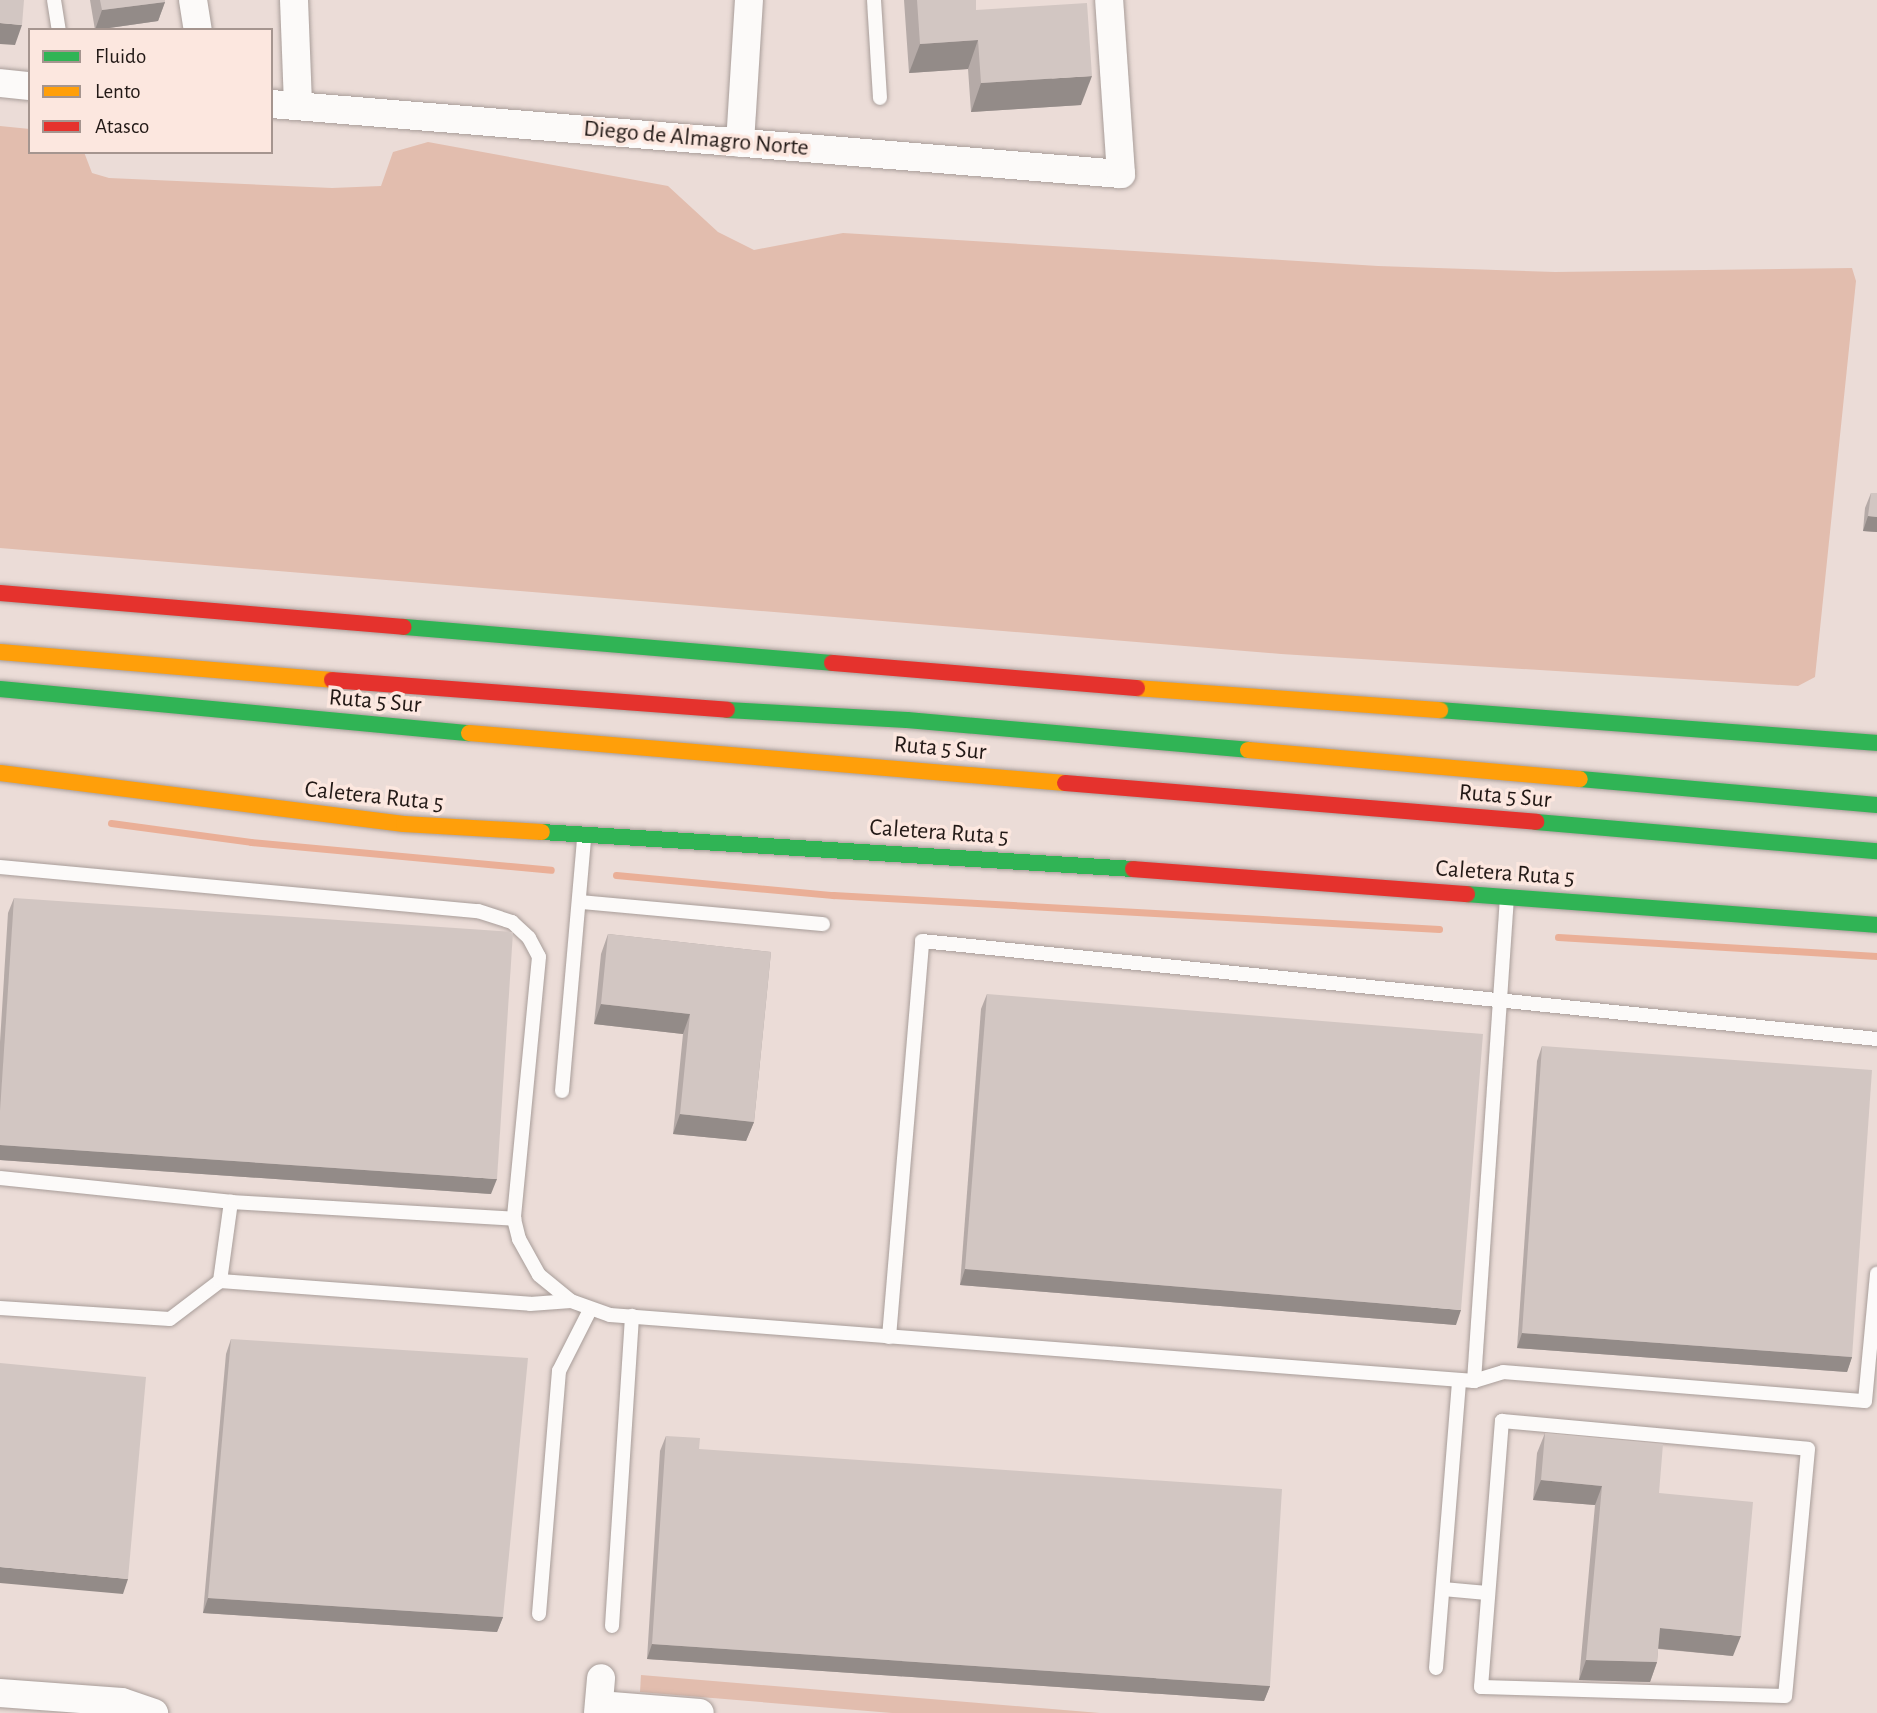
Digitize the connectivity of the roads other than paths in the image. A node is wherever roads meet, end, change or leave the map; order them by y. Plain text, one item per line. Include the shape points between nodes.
1 (54, 0) edge
2 (193, 0) edge
3 (293, 0) edge
4 (749, 0) edge
5 (874, 0) edge
6 (1109, 0) edge
7 (59, 28) edge
8 (198, 28) edge
9 (0, 83) edge
10 (28, 86) edge
11 (880, 98) dead end
12 (285, 105) edge
13 (740, 143) junction
14 (0, 593) edge
15 (0, 652) edge
16 (0, 689) edge
17 (1877, 743) edge
18 (0, 773) edge
19 (1877, 805) edge
20 (584, 838) junction
21 (1877, 851) edge
22 (0, 867) edge
23 (1507, 897) junction
24 (581, 902) junction
25 (823, 924) dead end
26 (1877, 925) edge
27 (1501, 1001) junction
28 (1877, 1039) edge
29 (562, 1091) dead end
30 (0, 1178) edge
31 (231, 1202) junction
32 (514, 1219) junction
33 (1877, 1274) edge
34 (220, 1281) junction
35 (571, 1301) junction
36 (0, 1308) edge
37 (590, 1310) junction
38 (632, 1316) junction
39 (889, 1337) junction
40 (1466, 1380) junction
41 (1443, 1589) junction
42 (1487, 1592) junction
43 (539, 1614) dead end
44 (612, 1626) dead end
45 (1436, 1668) dead end
46 (0, 1693) edge
47 (599, 1699) edge
48 (146, 1712) edge
49 (700, 1713) edge

1 - 7 lane
2 - 8 street
3 - 12 street
4 - 13 street
5 - 11 lane
6 - 13 street, Diego de Almagro Norte via 1121,174
9 - 10 street
12 - 13 street, Diego de Almagro Norte
14 - 17 main road via 1034,680
15 - 19 main road, Ruta 5 Sur via 531,697 921,721
16 - 21 main road, Ruta 5 Sur via 328,721
18 - 20 main road, Caletera Ruta 5 via 270,809
20 - 23 main road, Caletera Ruta 5 via 851,850
20 - 24 lane
22 - 32 lane via 478,911 512,922 529,937 539,957
23 - 26 main road, Caletera Ruta 5
23 - 27 lane
24 - 25 lane
24 - 29 lane
27 - 28 lane
27 - 39 lane via 922,941
27 - 40 lane
30 - 31 lane
31 - 32 lane
31 - 34 lane
32 - 35 lane via 519,1239 539,1275
33 - 40 lane via 1865,1401 1503,1372
34 - 35 lane via 530,1304
34 - 36 lane via 170,1319
35 - 37 lane
37 - 38 lane
37 - 43 lane via 559,1371
38 - 39 lane
38 - 44 lane
39 - 40 lane
40 - 41 lane
41 - 42 lane
41 - 45 lane
42 - 42 lane via 1502,1421 1808,1449 1785,1696 1481,1686
46 - 48 street via 122,1702
47 - 49 street

